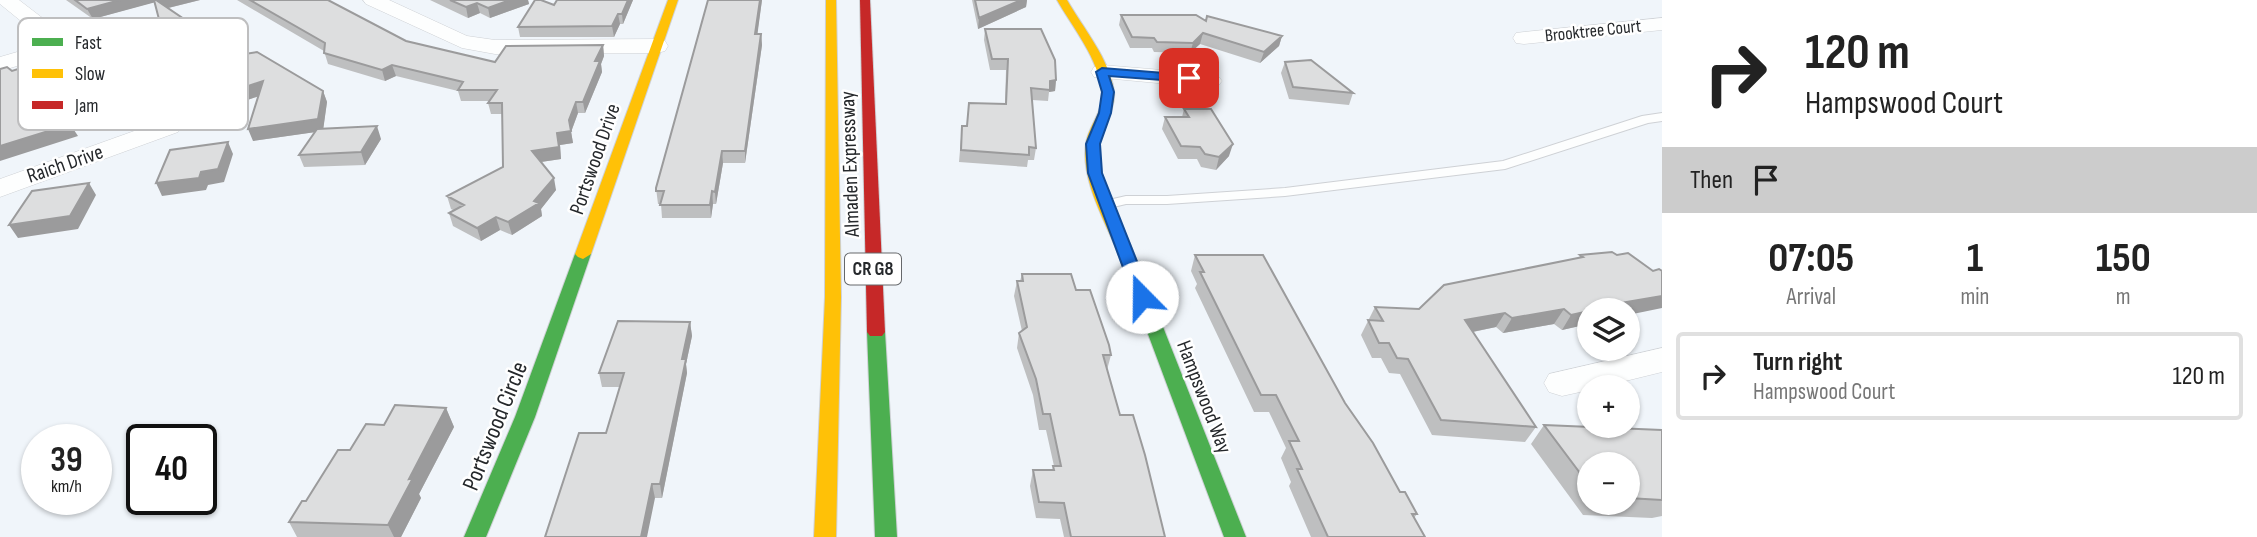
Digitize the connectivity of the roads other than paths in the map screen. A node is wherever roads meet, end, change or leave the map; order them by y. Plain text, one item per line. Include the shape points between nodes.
1 (7, 0) edge
2 (373, 0) edge
3 (673, 0) edge
4 (831, 0) edge
5 (865, 0) edge
6 (1062, 0) edge
7 (30, 18) edge
8 (1662, 24) edge
9 (1524, 38) dead end
10 (657, 46) junction
11 (18, 59) edge
12 (0, 64) edge
13 (1102, 72) junction
14 (1210, 81) dead end
15 (1662, 117) edge
16 (161, 130) edge
17 (0, 189) edge
18 (1105, 205) junction
19 (556, 331) joint
20 (1662, 360) edge
21 (1562, 383) dead end
22 (475, 537) edge
23 (825, 537) edge
24 (886, 537) edge
25 (1235, 537) edge

1 - 7 street
2 - 10 street via 461,42 495,47
3 - 10 street, Portswood Drive
4 - 23 street, Almaden Expressway / CR G8 via 833,297
5 - 24 street, Almaden Expressway / CR G8
6 - 13 street, Hampswood Way
8 - 9 street, Brooktree Court
10 - 19 street, Portswood Drive
11 - 12 street
13 - 14 street
13 - 18 street, Hampswood Way via 1108,92 1093,144 1095,173
15 - 18 lane via 1505,165 1285,192
16 - 17 street, Raich Drive
18 - 25 street, Hampswood Way
19 - 22 street, Portswood Circle
20 - 21 street

